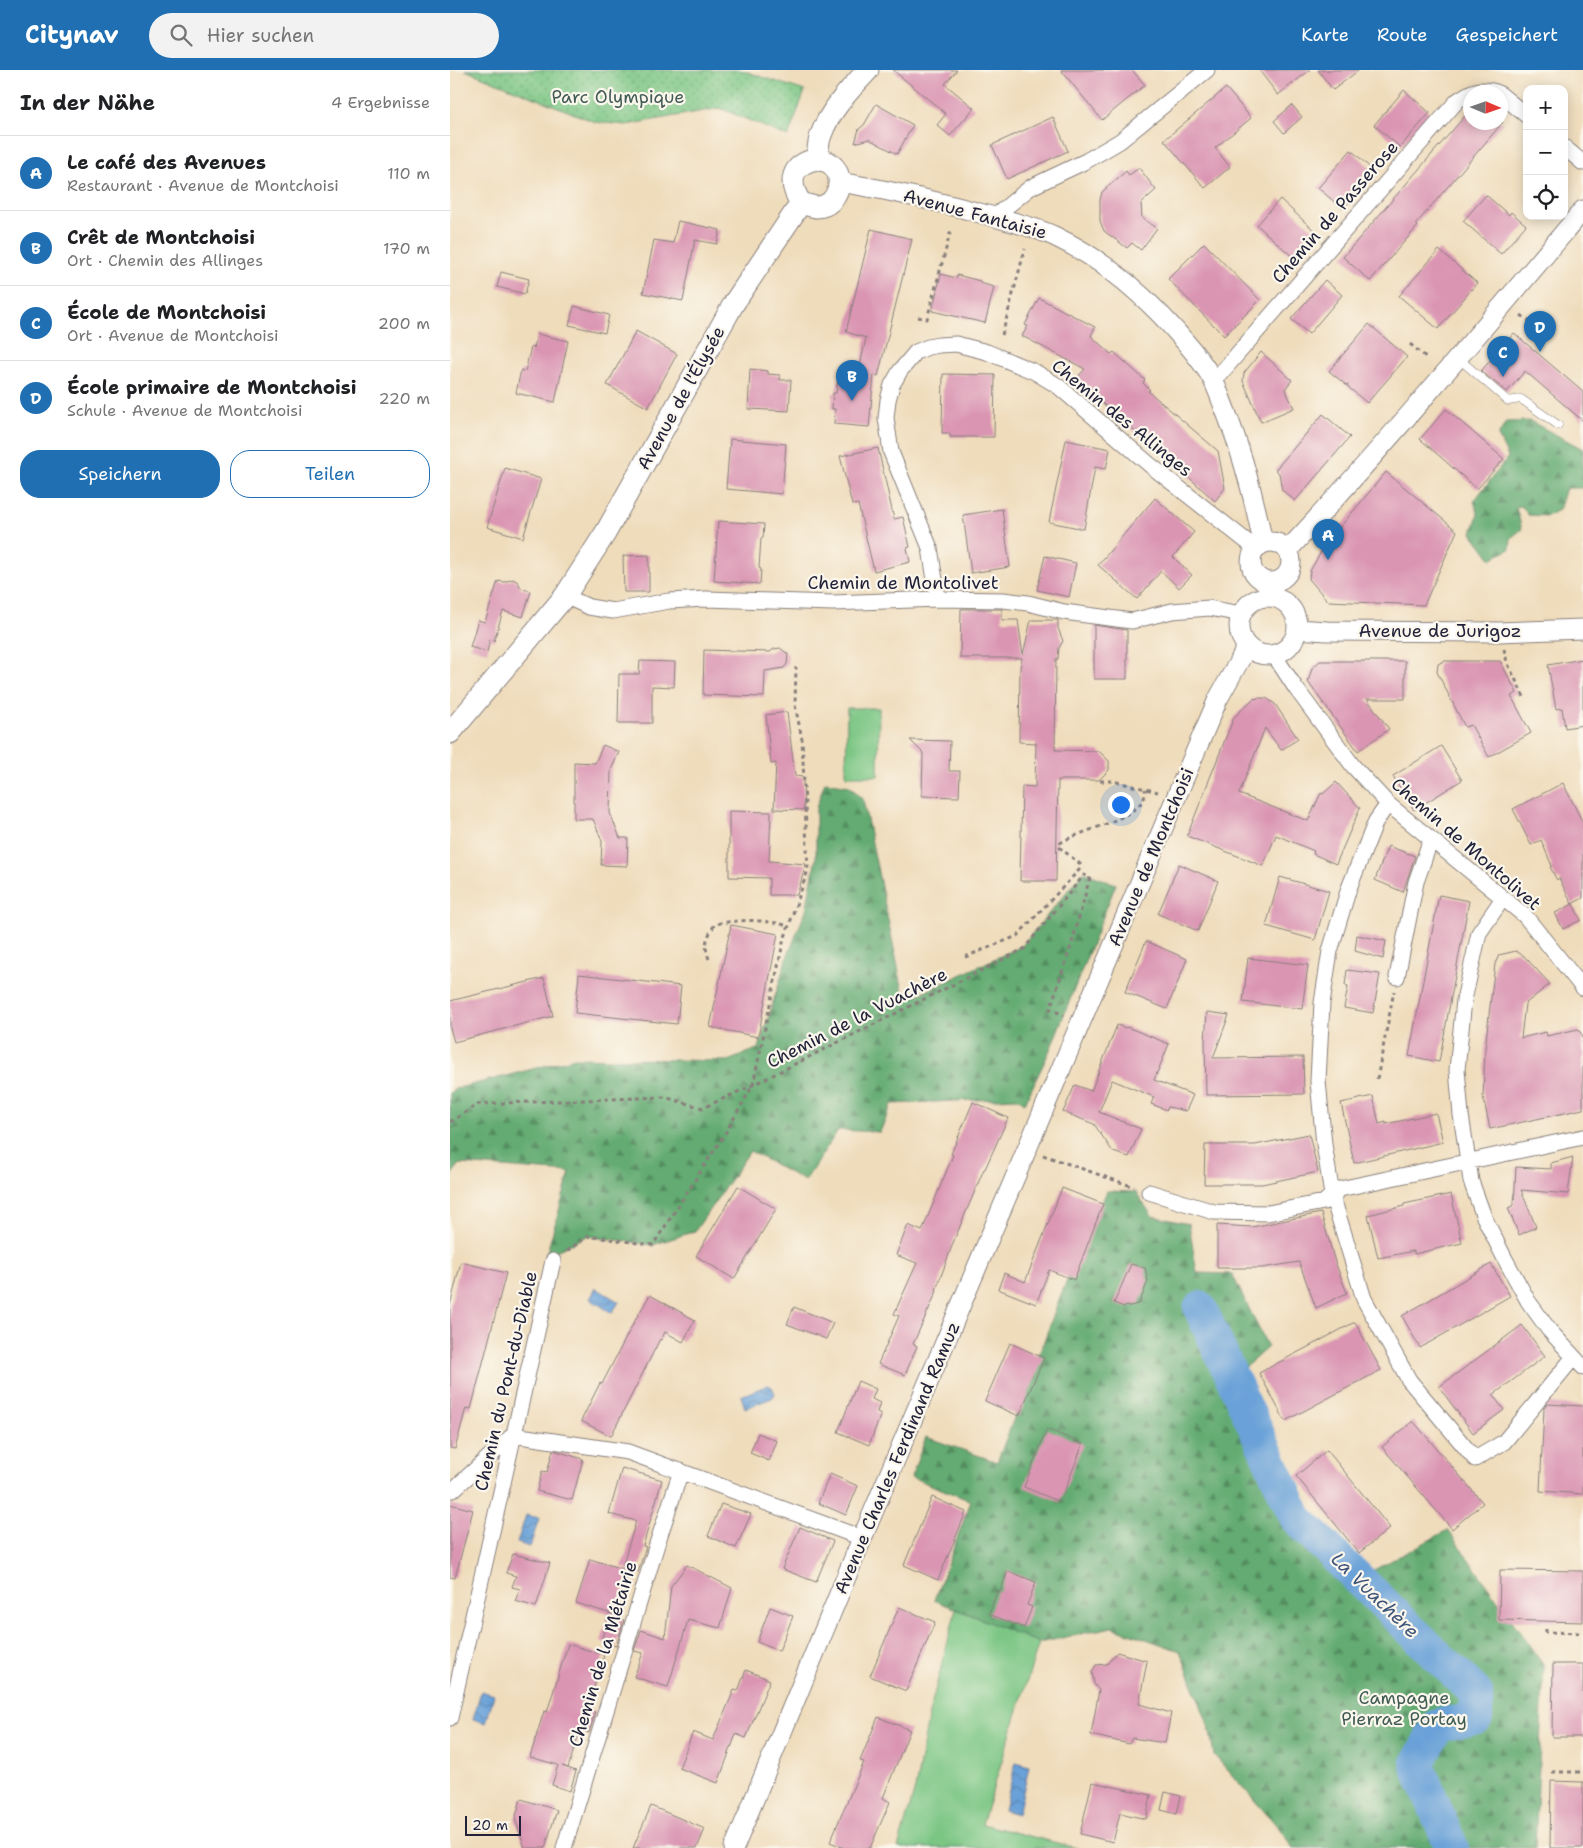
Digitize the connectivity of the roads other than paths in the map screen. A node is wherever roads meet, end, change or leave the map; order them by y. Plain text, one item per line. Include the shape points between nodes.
1 (868, 70) edge
2 (1207, 70) edge
3 (1463, 97) edge
4 (1508, 101) edge
5 (1523, 113) edge
6 (1568, 151) edge
7 (817, 159) junction
8 (1583, 163) edge
9 (840, 182) junction
10 (801, 203) junction
11 (1583, 210) edge
12 (994, 217) junction
13 (1458, 358) junction
14 (1214, 381) junction
15 (1558, 425) dead end
16 (1259, 545) junction
17 (1288, 550) junction
18 (1252, 569) junction
19 (1288, 573) junction
20 (565, 596) junction
21 (938, 598) junction
22 (1288, 605) junction
23 (1244, 609) junction
24 (1297, 629) junction
25 (1583, 629) edge
26 (1248, 648) junction
27 (1274, 654) junction
28 (450, 733) edge
29 (1388, 804) junction
30 (1431, 839) junction
31 (1503, 898) junction
32 (1397, 977) road end
33 (1583, 988) edge
34 (1061, 1069) joint
35 (1583, 1136) edge
36 (1469, 1160) junction
37 (1149, 1192) road end
38 (1332, 1195) junction
39 (553, 1261) road end
40 (1578, 1362) edge
41 (514, 1435) junction
42 (681, 1471) junction
43 (450, 1490) edge
44 (862, 1538) junction
45 (450, 1718) edge
46 (564, 1848) edge
47 (734, 1848) edge

1 - 7 main road via 841,99 828,121 821,135
2 - 12 street via 1120,141 1031,187
3 - 14 street, Chemin de Passerose
4 - 5 street
6 - 8 street
7 - 9 main road via 829,162 837,171
7 - 10 main road via 806,161 795,171 793,188
9 - 10 main road via 838,193 827,204 816,207
9 - 12 street, Avenue Fantaisie
10 - 20 main road, Avenue de l'Élysée via 734,303 606,532
11 - 13 street
12 - 14 street, Avenue Fantaisie via 1054,236 1115,274 1173,328
13 - 15 lane via 1508,401 1521,399
13 - 17 street
14 - 16 street, Avenue Fantaisie via 1240,447 1254,501
16 - 17 street via 1274,541
16 - 18 street via 1251,558
16 - 21 street, Chemin des Allinges via 1150,465 1058,386 1036,372 970,347 956,344 928,347 916,352 900,371 892,385 886,418 891,452 930,548
17 - 19 street via 1292,559
18 - 19 street via 1258,578 1269,582 1280,580
18 - 23 street
19 - 22 street
20 - 21 street, Chemin de Montolivet via 589,607 613,611 669,601 706,599 833,603
20 - 28 main road, Avenue de l'Élysée
21 - 23 street, Chemin de Montolivet via 1004,600 1132,621 1172,611
22 - 23 street via 1266,596
22 - 24 street via 1295,615
23 - 26 street via 1238,622 1239,632
24 - 25 street, Avenue de Jurigoz via 1499,632
24 - 27 street via 1290,645
26 - 27 street via 1261,654
26 - 34 street, Avenue de Montchoisi via 1218,699
27 - 29 street, Chemin de Montolivet via 1348,759
29 - 30 street, Chemin de Montolivet
29 - 38 street via 1376,821 1349,888 1330,951 1322,1003 1318,1081
30 - 31 street, Chemin de Montolivet
30 - 32 street via 1416,882
31 - 33 street, Chemin de Montolivet via 1525,916
31 - 36 street via 1479,933 1464,1000 1458,1070
34 - 44 street, Avenue Charles Ferdinand Ramuz
35 - 36 street
36 - 38 street via 1340,1189
36 - 40 street via 1471,1181 1504,1259 1528,1301
37 - 38 street via 1214,1212 1259,1213 1324,1202
38 - 40 street via 1364,1299 1409,1380 1475,1458 1504,1442
39 - 41 street, Chemin du Pont-du-Diable
41 - 42 street via 628,1452
41 - 43 street
41 - 45 street, Chemin du Pont-du-Diable
42 - 44 street
42 - 46 street, Chemin de la Métairie
44 - 47 street, Avenue Charles Ferdinand Ramuz

